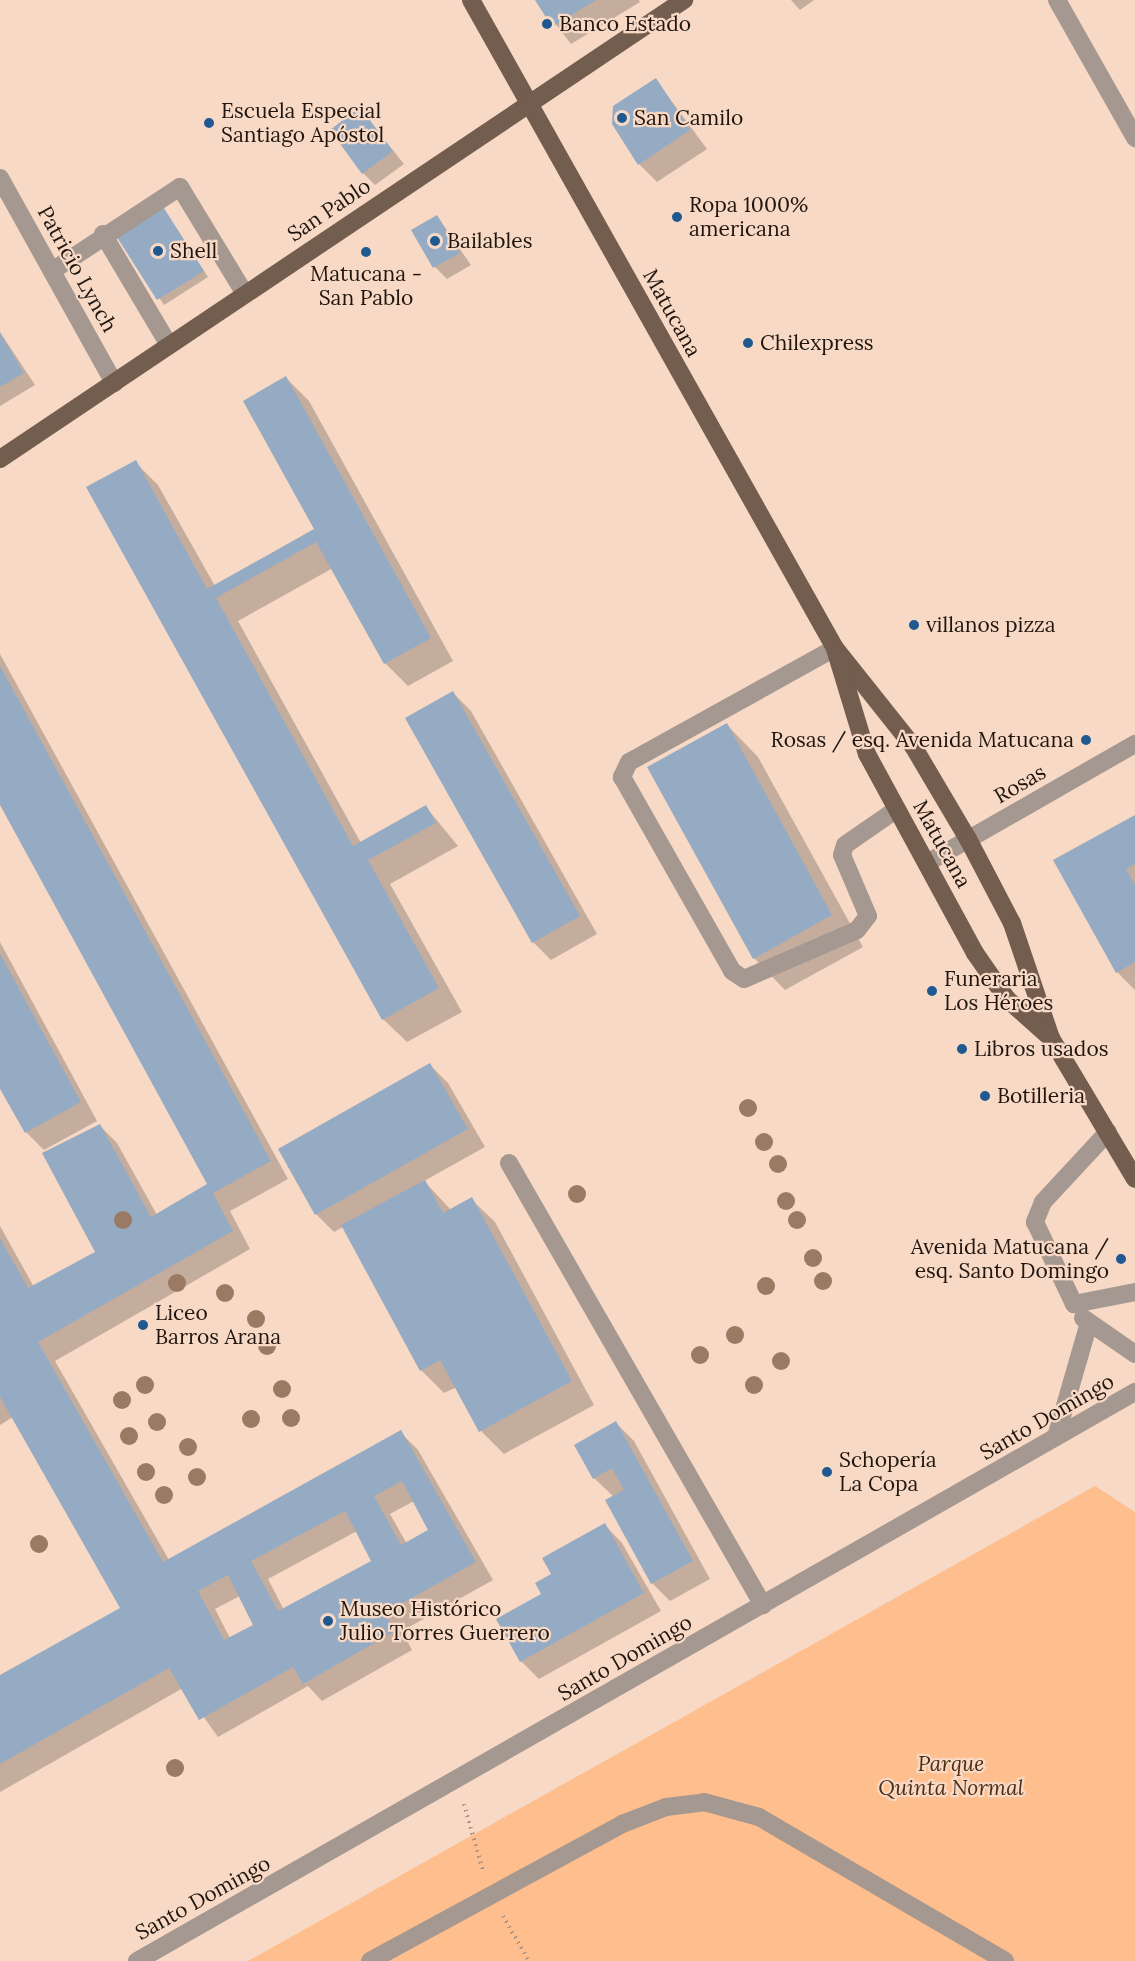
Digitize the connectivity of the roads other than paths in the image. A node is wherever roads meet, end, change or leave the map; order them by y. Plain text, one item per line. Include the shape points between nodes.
1 (471, 0) edge
2 (684, 0) edge
3 (1057, 0) edge
4 (528, 102) junction
5 (1135, 138) edge
6 (0, 178) edge
7 (103, 234) junction
8 (52, 271) junction
9 (245, 294) junction
10 (169, 345) junction
11 (114, 383) junction
12 (0, 459) edge
13 (835, 648) junction
14 (1135, 744) edge
15 (897, 809) junction
16 (968, 839) junction
17 (927, 863) junction
18 (1051, 1038) junction
19 (1108, 1132) junction
20 (509, 1163) dead end
21 (1135, 1179) edge
22 (1135, 1292) edge
23 (1074, 1304) junction
24 (1088, 1326) junction
25 (1135, 1354) edge
26 (1135, 1392) edge
27 (1056, 1437) junction
28 (763, 1605) junction
29 (137, 1961) edge
30 (370, 1961) edge
31 (1005, 1961) edge

1 - 4 main road, Matucana
2 - 4 main road, San Pablo
3 - 5 street
4 - 9 main road, San Pablo
4 - 13 main road, Matucana
6 - 8 street, Patricio Lynch
7 - 8 street
7 - 9 street via 180,187
7 - 10 street
8 - 11 street, Patricio Lynch
9 - 10 main road, San Pablo
10 - 11 main road, San Pablo
11 - 12 main road, San Pablo
13 - 15 main road, Matucana via 855,726
13 - 15 street via 629,762 622,777 732,972 744,979 857,930 868,916 842,855 845,845
13 - 16 main road, Matucana via 913,746
14 - 16 street, Rosas
15 - 17 main road, Matucana
16 - 17 street, Rosas
16 - 18 main road, Matucana via 1012,923
17 - 18 main road, Matucana via 990,977
18 - 19 main road, Matucana
19 - 21 main road, Matucana
19 - 23 street via 1043,1202 1035,1222
20 - 28 street
22 - 23 street
23 - 24 street
24 - 25 street
24 - 27 street
26 - 27 street, Santo Domingo
27 - 28 street, Santo Domingo
28 - 29 street, Santo Domingo
30 - 31 street via 622,1824 666,1807 704,1802 759,1817

